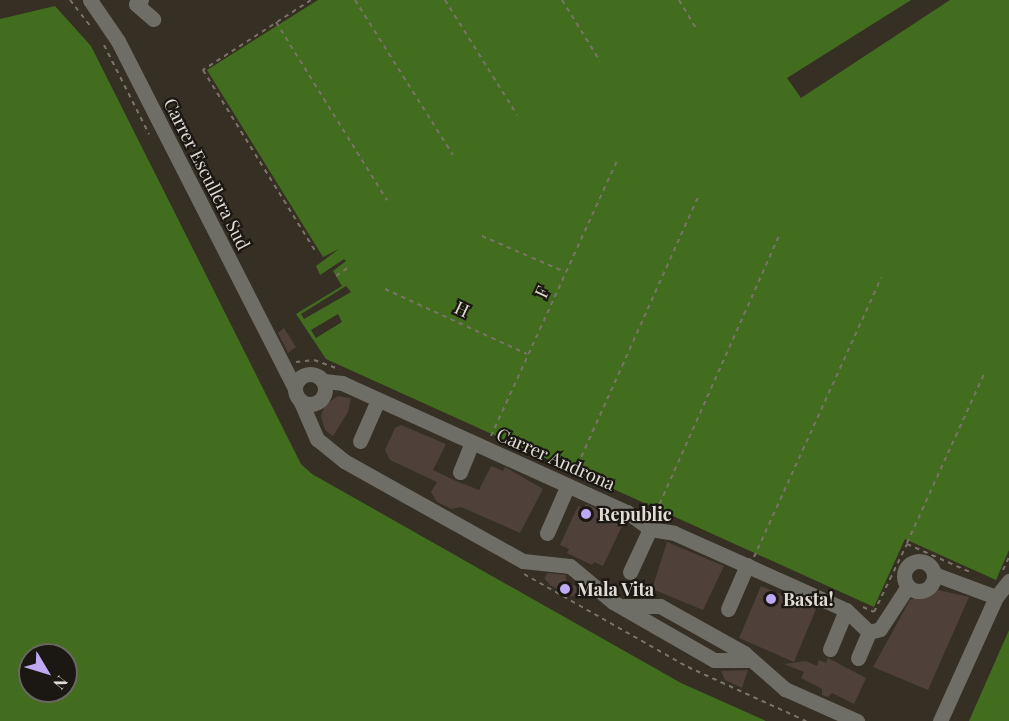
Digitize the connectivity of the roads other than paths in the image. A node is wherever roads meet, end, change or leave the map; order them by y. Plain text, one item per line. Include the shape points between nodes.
1 (90, 0) edge
2 (105, 0) edge
3 (141, 0) edge
4 (104, 17) junction
5 (153, 19) dead end
6 (281, 354) junction
7 (304, 375) junction
8 (324, 381) junction
9 (298, 394) junction
10 (378, 400) junction
11 (318, 402) junction
12 (476, 438) junction
13 (360, 441) dead end
14 (324, 448) junction
15 (460, 472) dead end
16 (572, 478) junction
17 (650, 529) junction
18 (547, 533) dead end
19 (749, 558) junction
20 (630, 572) dead end
21 (934, 574) junction
22 (1005, 579) edge
23 (908, 586) junction
24 (996, 597) junction
25 (849, 606) junction
26 (728, 609) dead end
27 (869, 632) junction
28 (830, 649) dead end
29 (858, 658) dead end
30 (857, 721) edge
31 (940, 721) edge

1 - 4 street, Carrer Escullera Sud
2 - 4 street
3 - 5 street via 136,4
4 - 6 street, Carrer Escullera Sud
6 - 7 street, Carrer Escullera Sud via 291,369
6 - 9 street, Carrer Escullera Sud
7 - 8 street via 313,374
7 - 9 street
8 - 10 street, Carrer Androna via 342,383
8 - 11 street via 326,391
9 - 11 street
9 - 14 street, Carrer Escullera Sud
10 - 12 street, Carrer Androna
10 - 13 street
11 - 14 street via 316,426
12 - 15 street
12 - 16 street, Carrer Androna
14 - 30 street via 514,557 570,566 613,602 714,660 726,652 750,660 785,689
16 - 17 street, Carrer Androna
16 - 18 street
17 - 19 street, Carrer Androna
17 - 20 street
19 - 25 street, Carrer Androna
19 - 26 street
21 - 23 street via 925,590
21 - 23 street via 926,562 912,562 904,573
21 - 24 street
22 - 24 street
23 - 27 street via 880,629
24 - 31 street
25 - 27 street, Carrer Androna
25 - 28 street
27 - 29 street

